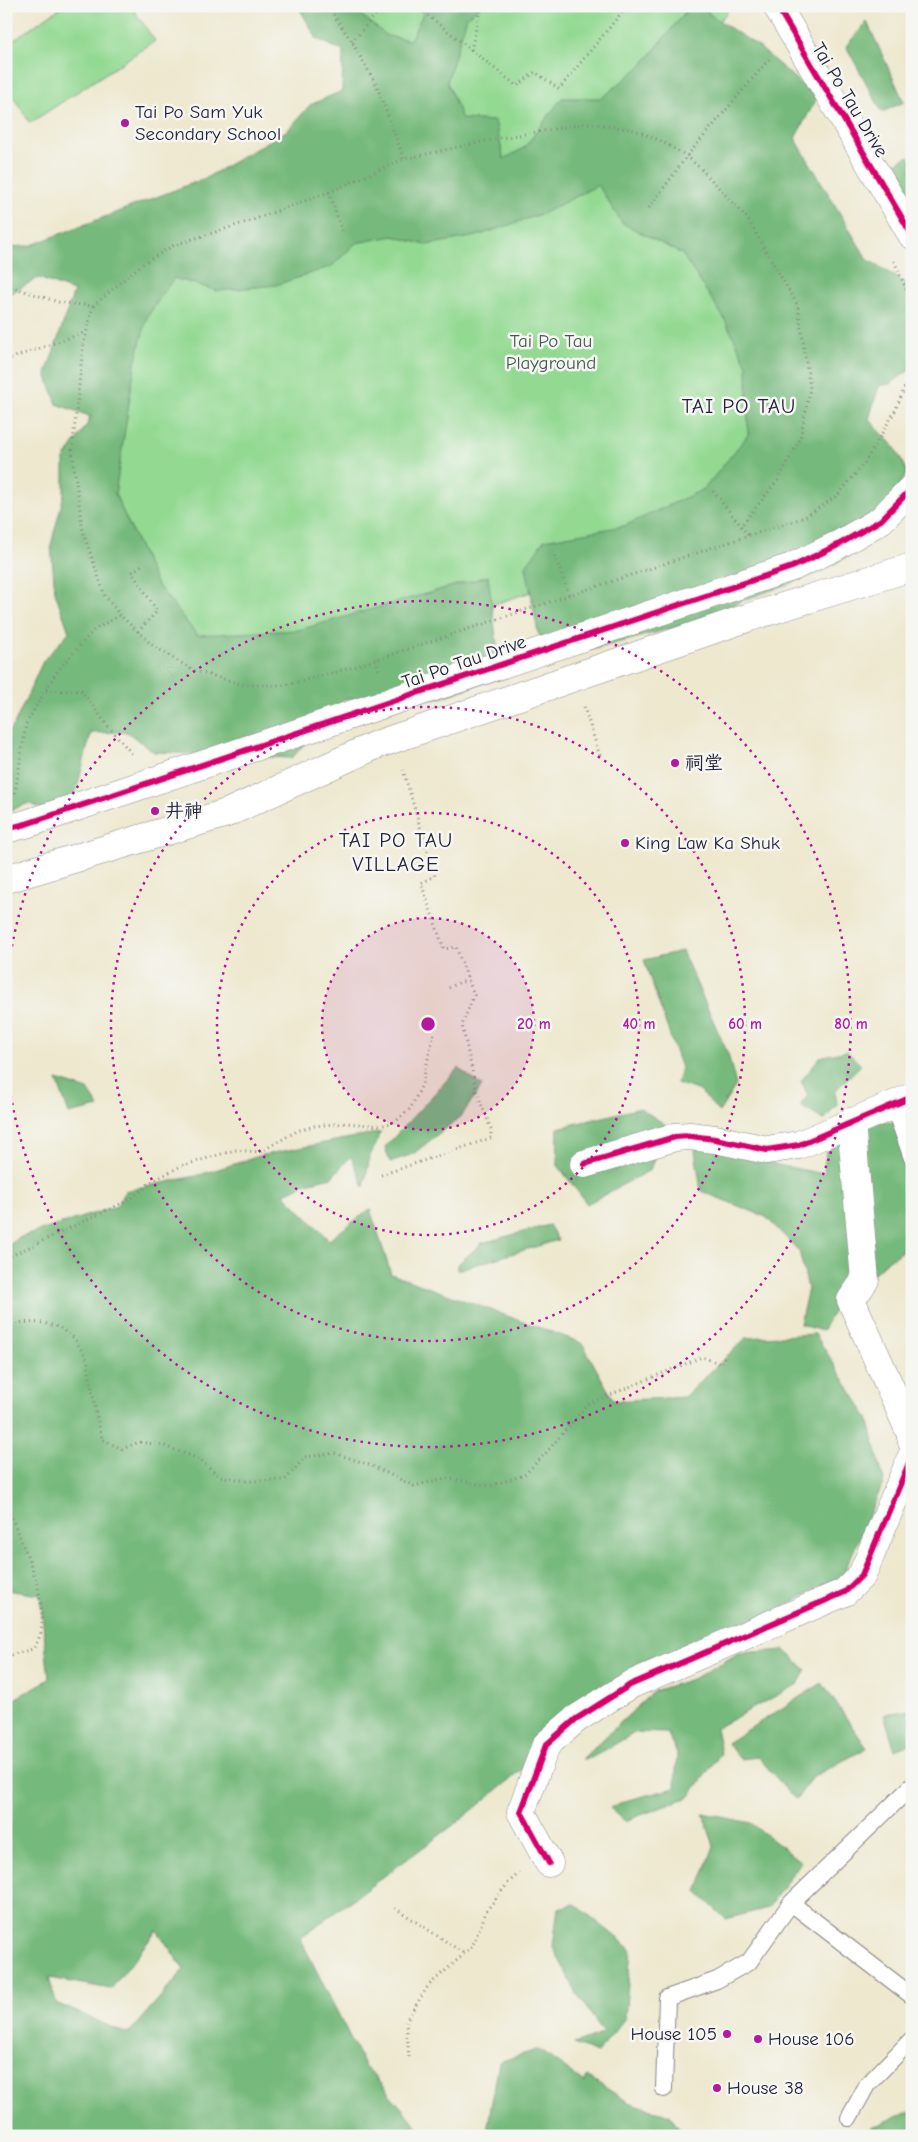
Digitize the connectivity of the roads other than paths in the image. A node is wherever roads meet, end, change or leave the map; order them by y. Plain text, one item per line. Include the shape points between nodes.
1 (777, 6) edge
2 (912, 235) edge
3 (912, 488) edge
4 (912, 566) edge
5 (6, 829) edge
6 (6, 880) edge
7 (901, 1102) edge
8 (851, 1122) junction
9 (912, 1158) edge
10 (584, 1164) dead end
11 (912, 1442) edge
12 (912, 1456) edge
13 (912, 1786) edge
14 (549, 1863) dead end
15 (791, 1903) junction
16 (912, 1996) edge
17 (912, 2039) edge
18 (664, 2089) dead end
19 (849, 2118) dead end

1 - 2 street, Tai Po Tau Drive
3 - 5 street, Tai Po Tau Drive via 881,520 838,546 792,567
4 - 6 street via 750,617 376,745 227,813
7 - 8 street
7 - 9 lane via 899,1121
8 - 10 street via 799,1145 775,1149 690,1136 675,1137
8 - 11 street via 865,1280 850,1300
12 - 14 street via 862,1575 844,1592 630,1685 576,1719 546,1745 521,1812
13 - 15 lane
15 - 16 lane
15 - 18 lane via 749,1962 717,1980 667,1998
17 - 19 lane via 867,2085

